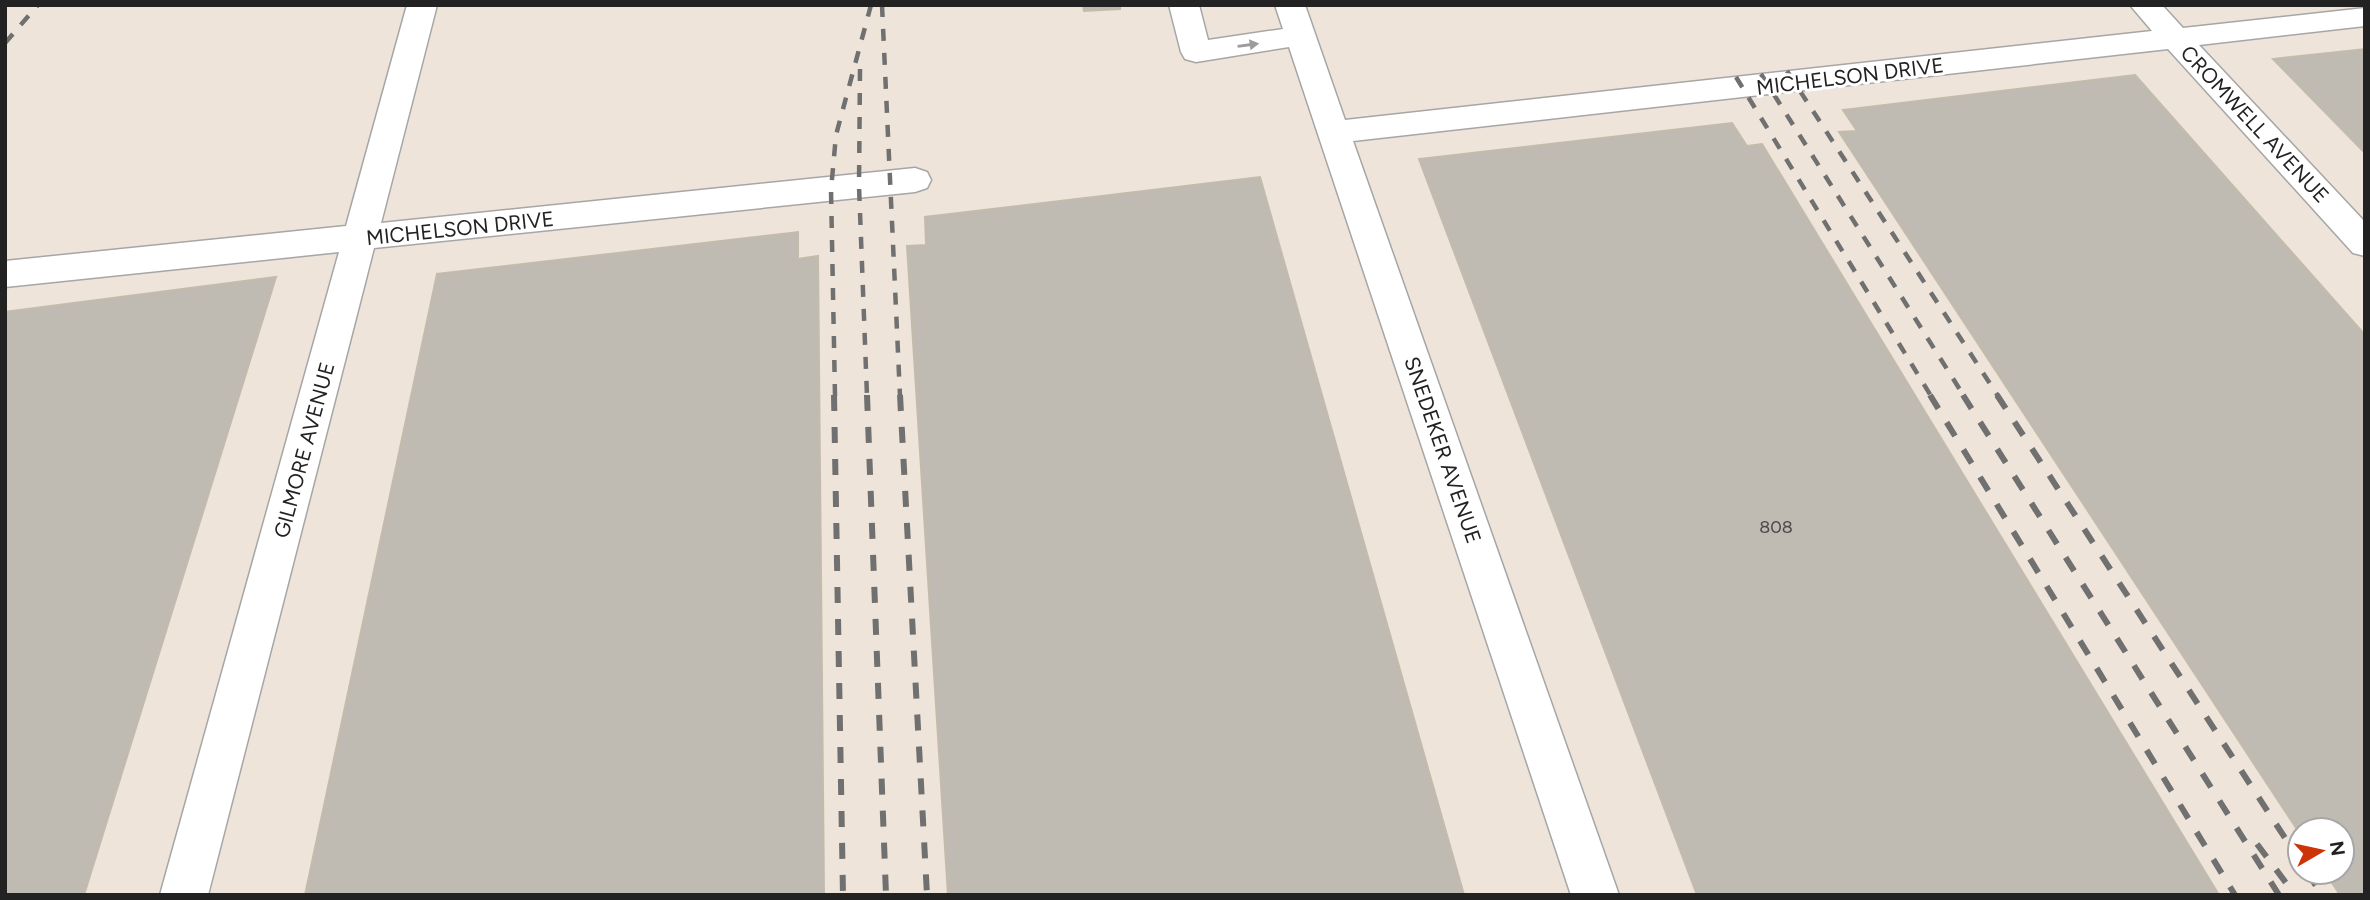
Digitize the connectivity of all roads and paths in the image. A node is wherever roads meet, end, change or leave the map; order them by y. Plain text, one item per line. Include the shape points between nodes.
1 (422, 5) edge
2 (1184, 5) edge
3 (2145, 5) edge
4 (2365, 17) edge
5 (1295, 21) edge
6 (2175, 37) junction
7 (1334, 132) junction
8 (915, 180) dead end
9 (361, 239) junction
10 (2365, 244) edge
11 (5, 274) edge
12 (184, 895) edge
13 (1595, 895) edge

1 - 9 street, GILMORE AVENUE
2 -> 5 street via 1196,52
3 - 6 street, CROMWELL AVENUE
4 - 6 street, MICHELSON DRIVE
5 - 7 street, SNEDEKER AVENUE
6 - 7 street, MICHELSON DRIVE
6 - 10 street, CROMWELL AVENUE
7 - 13 street, SNEDEKER AVENUE
8 - 9 street, MICHELSON DRIVE
9 - 11 street, MICHELSON DRIVE
9 - 12 street, GILMORE AVENUE

